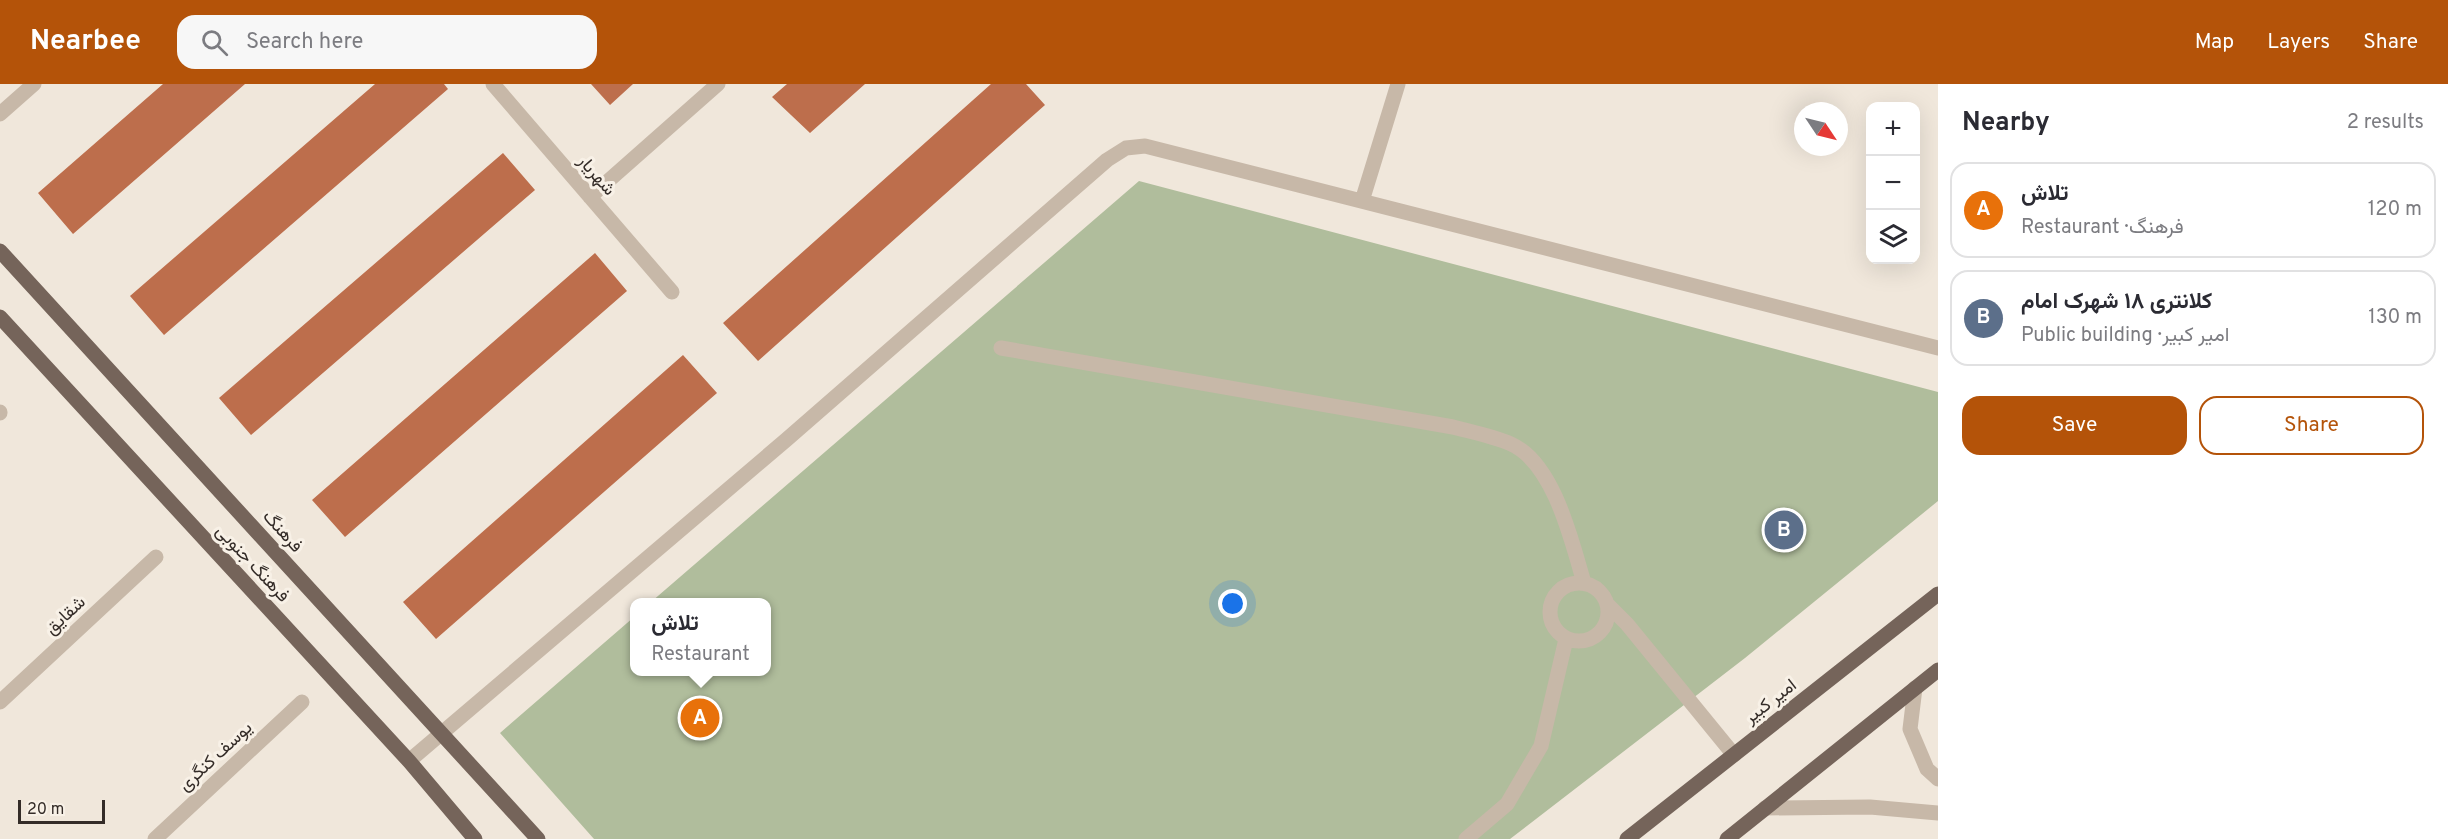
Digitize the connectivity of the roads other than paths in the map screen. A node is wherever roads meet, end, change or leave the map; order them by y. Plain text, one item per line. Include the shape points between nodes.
1 (34, 84) edge
2 (493, 84) edge
3 (718, 84) edge
4 (1398, 84) edge
5 (0, 114) edge
6 (590, 197) junction
7 (1362, 201) junction
8 (0, 251) edge
9 (672, 292) dead end
10 (0, 317) edge
11 (1001, 348) dead end
12 (1938, 348) edge
13 (156, 557) dead end
14 (1584, 583) junction
15 (1938, 594) edge
16 (1607, 604) junction
17 (1566, 639) junction
18 (1938, 670) edge
19 (1915, 688) junction
20 (0, 702) edge
21 (302, 702) dead end
22 (441, 732) junction
23 (1734, 755) junction
24 (409, 761) junction
25 (1938, 779) edge
26 (1765, 808) junction
27 (1938, 813) edge
28 (155, 839) edge
29 (475, 839) edge
30 (538, 839) edge
31 (1466, 839) edge
32 (1627, 839) edge
33 (1727, 839) edge

1 - 5 street
2 - 6 street, شهریار
3 - 6 street
4 - 7 street
6 - 9 street, شهریار
7 - 12 street
7 - 22 street via 1145,146 1125,148
8 - 22 main road, فرهنگ
10 - 24 main road, فرهنگ جنوبی
11 - 14 street via 1453,427 1513,444 1540,468 1563,515
13 - 20 street, شقایق
14 - 16 street via 1602,595
14 - 17 street via 1564,587 1550,607 1550,620
15 - 23 main road, امیر کبیر
16 - 17 street via 1605,626 1598,634 1589,640
16 - 23 street
17 - 31 street via 1541,746 1507,804
18 - 19 main road
19 - 25 street via 1910,729 1927,769
19 - 26 main road
21 - 28 street, یوسف کنگری
22 - 24 street
22 - 30 main road, فرهنگ
23 - 32 main road, امیر کبیر
24 - 29 main road, فرهنگ جنوبی
26 - 27 street via 1870,807
26 - 33 main road

